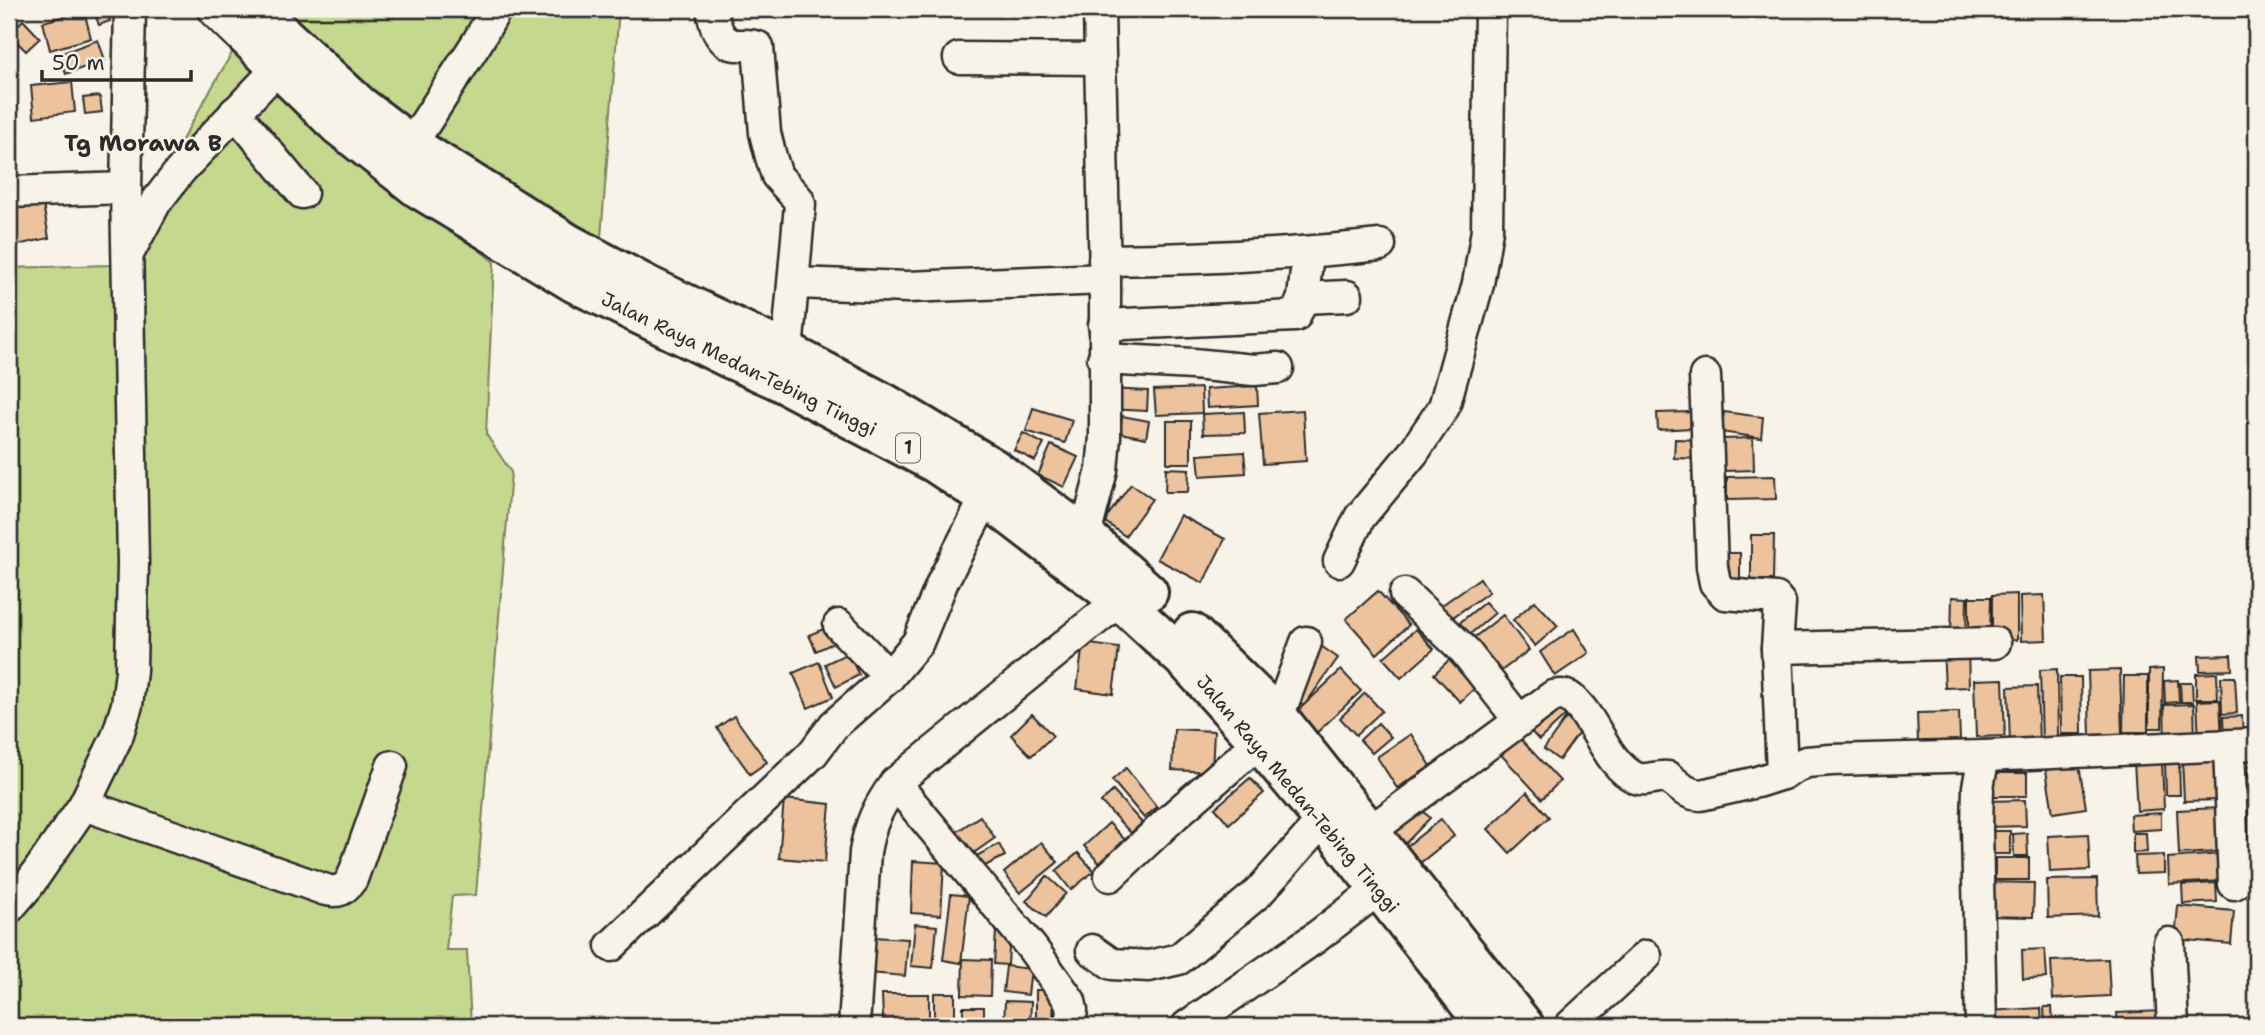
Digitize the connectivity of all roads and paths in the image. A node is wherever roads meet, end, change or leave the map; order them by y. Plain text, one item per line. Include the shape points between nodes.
1 (130, 9) edge
2 (218, 9) edge
3 (255, 9) edge
4 (496, 9) edge
5 (712, 9) edge
6 (1099, 9) edge
7 (1490, 9) edge
8 (959, 58) dead end
9 (1099, 59) junction
10 (278, 68) junction
11 (235, 112) junction
12 (411, 145) junction
13 (125, 188) junction
14 (9, 192) edge
15 (302, 193) dead end
16 (1380, 245) dead end
17 (1308, 253) junction
18 (127, 258) junction
19 (1104, 270) junction
20 (794, 283) junction
21 (1347, 296) dead end
22 (1303, 298) junction
23 (1104, 325) junction
24 (787, 352) junction
25 (1103, 359) junction
26 (1278, 368) dead end
27 (1705, 376) dead end
28 (986, 497) junction
29 (1085, 536) junction
30 (1339, 561) dead end
31 (1129, 591) junction
32 (1405, 594) dead end
33 (839, 625) dead end
34 (1307, 642) dead end
35 (1995, 643) dead end
36 (1777, 648) junction
37 (889, 677) junction
38 (1519, 720) junction
39 (1268, 730) junction
40 (2243, 745) edge
41 (1984, 756) junction
42 (392, 766) dead end
43 (1782, 774) junction
44 (895, 783) junction
45 (84, 805) junction
46 (1324, 820) junction
47 (1369, 832) junction
48 (1110, 876) dead end
49 (2234, 884) dead end
50 (1379, 888) junction
51 (9, 908) edge
52 (2169, 943) dead end
53 (611, 946) dead end
54 (1092, 950) dead end
55 (1646, 956) dead end
56 (854, 1026) edge
57 (1070, 1026) edge
58 (1187, 1026) edge
59 (1487, 1026) edge
60 (1524, 1026) edge
61 (1570, 1026) edge
62 (1981, 1026) edge
63 (2173, 1026) edge

1 - 13 street
2 - 10 highway, Jalan Raya Medan-Tebing Tinggi / 1
3 - 12 highway, Jalan Raya Medan-Tebing Tinggi / 1 via 359,105
4 - 12 street
5 - 20 street via 724,40 758,47 771,157 801,209
6 - 9 street
7 - 30 street via 1487,230 1478,284 1444,407 1360,517
8 - 9 street
9 - 19 street
10 - 11 street
10 - 28 highway, Jalan Raya Medan-Tebing Tinggi / 1 via 339,126 429,195 575,283 844,414 935,463
11 - 15 street
11 - 18 street via 164,192
12 - 24 highway, Jalan Raya Medan-Tebing Tinggi / 1 via 569,244
13 - 14 street
13 - 18 street
16 - 17 street
17 - 19 street
17 - 22 street
18 - 45 street via 131,671 117,737
19 - 20 street via 908,287
19 - 23 street
20 - 24 street
21 - 22 street
22 - 23 street via 1295,316
23 - 25 street
24 - 29 highway, Jalan Raya Medan-Tebing Tinggi / 1 via 993,468
25 - 26 street
25 - 29 street via 1102,470
27 - 36 street via 1716,583 1725,594 1778,600
28 - 31 highway, Jalan Raya Medan-Tebing Tinggi / 1
28 - 37 street via 943,581 925,631
29 - 31 highway, Jalan Raya Medan-Tebing Tinggi / 1
31 - 39 highway, Jalan Raya Medan-Tebing Tinggi / 1 via 1187,662
31 - 44 street
32 - 38 street via 1464,650
33 - 37 street
34 - 39 street
35 - 36 street
36 - 43 street
37 - 53 street via 834,725 814,753
38 - 43 street via 1562,694 1582,712 1624,771 1642,780 1668,777 1693,794 1714,794
38 - 47 street
39 - 46 highway, Jalan Raya Medan-Tebing Tinggi / 1
39 - 47 highway, Jalan Raya Medan-Tebing Tinggi / 1
39 - 48 street
40 - 41 street
40 - 49 street
41 - 43 street via 1806,762
41 - 62 street via 1977,828
42 - 45 street via 352,879 340,891 326,890
44 - 56 street via 878,807 865,852
44 - 57 street via 1032,948 1070,1001
45 - 51 street
46 - 50 highway, Jalan Raya Medan-Tebing Tinggi / 1
46 - 54 street via 1258,893 1179,959 1149,966 1112,964
47 - 60 highway, Jalan Raya Medan-Tebing Tinggi / 1
50 - 58 street
50 - 59 highway, Jalan Raya Medan-Tebing Tinggi / 1
52 - 63 street
55 - 61 street

